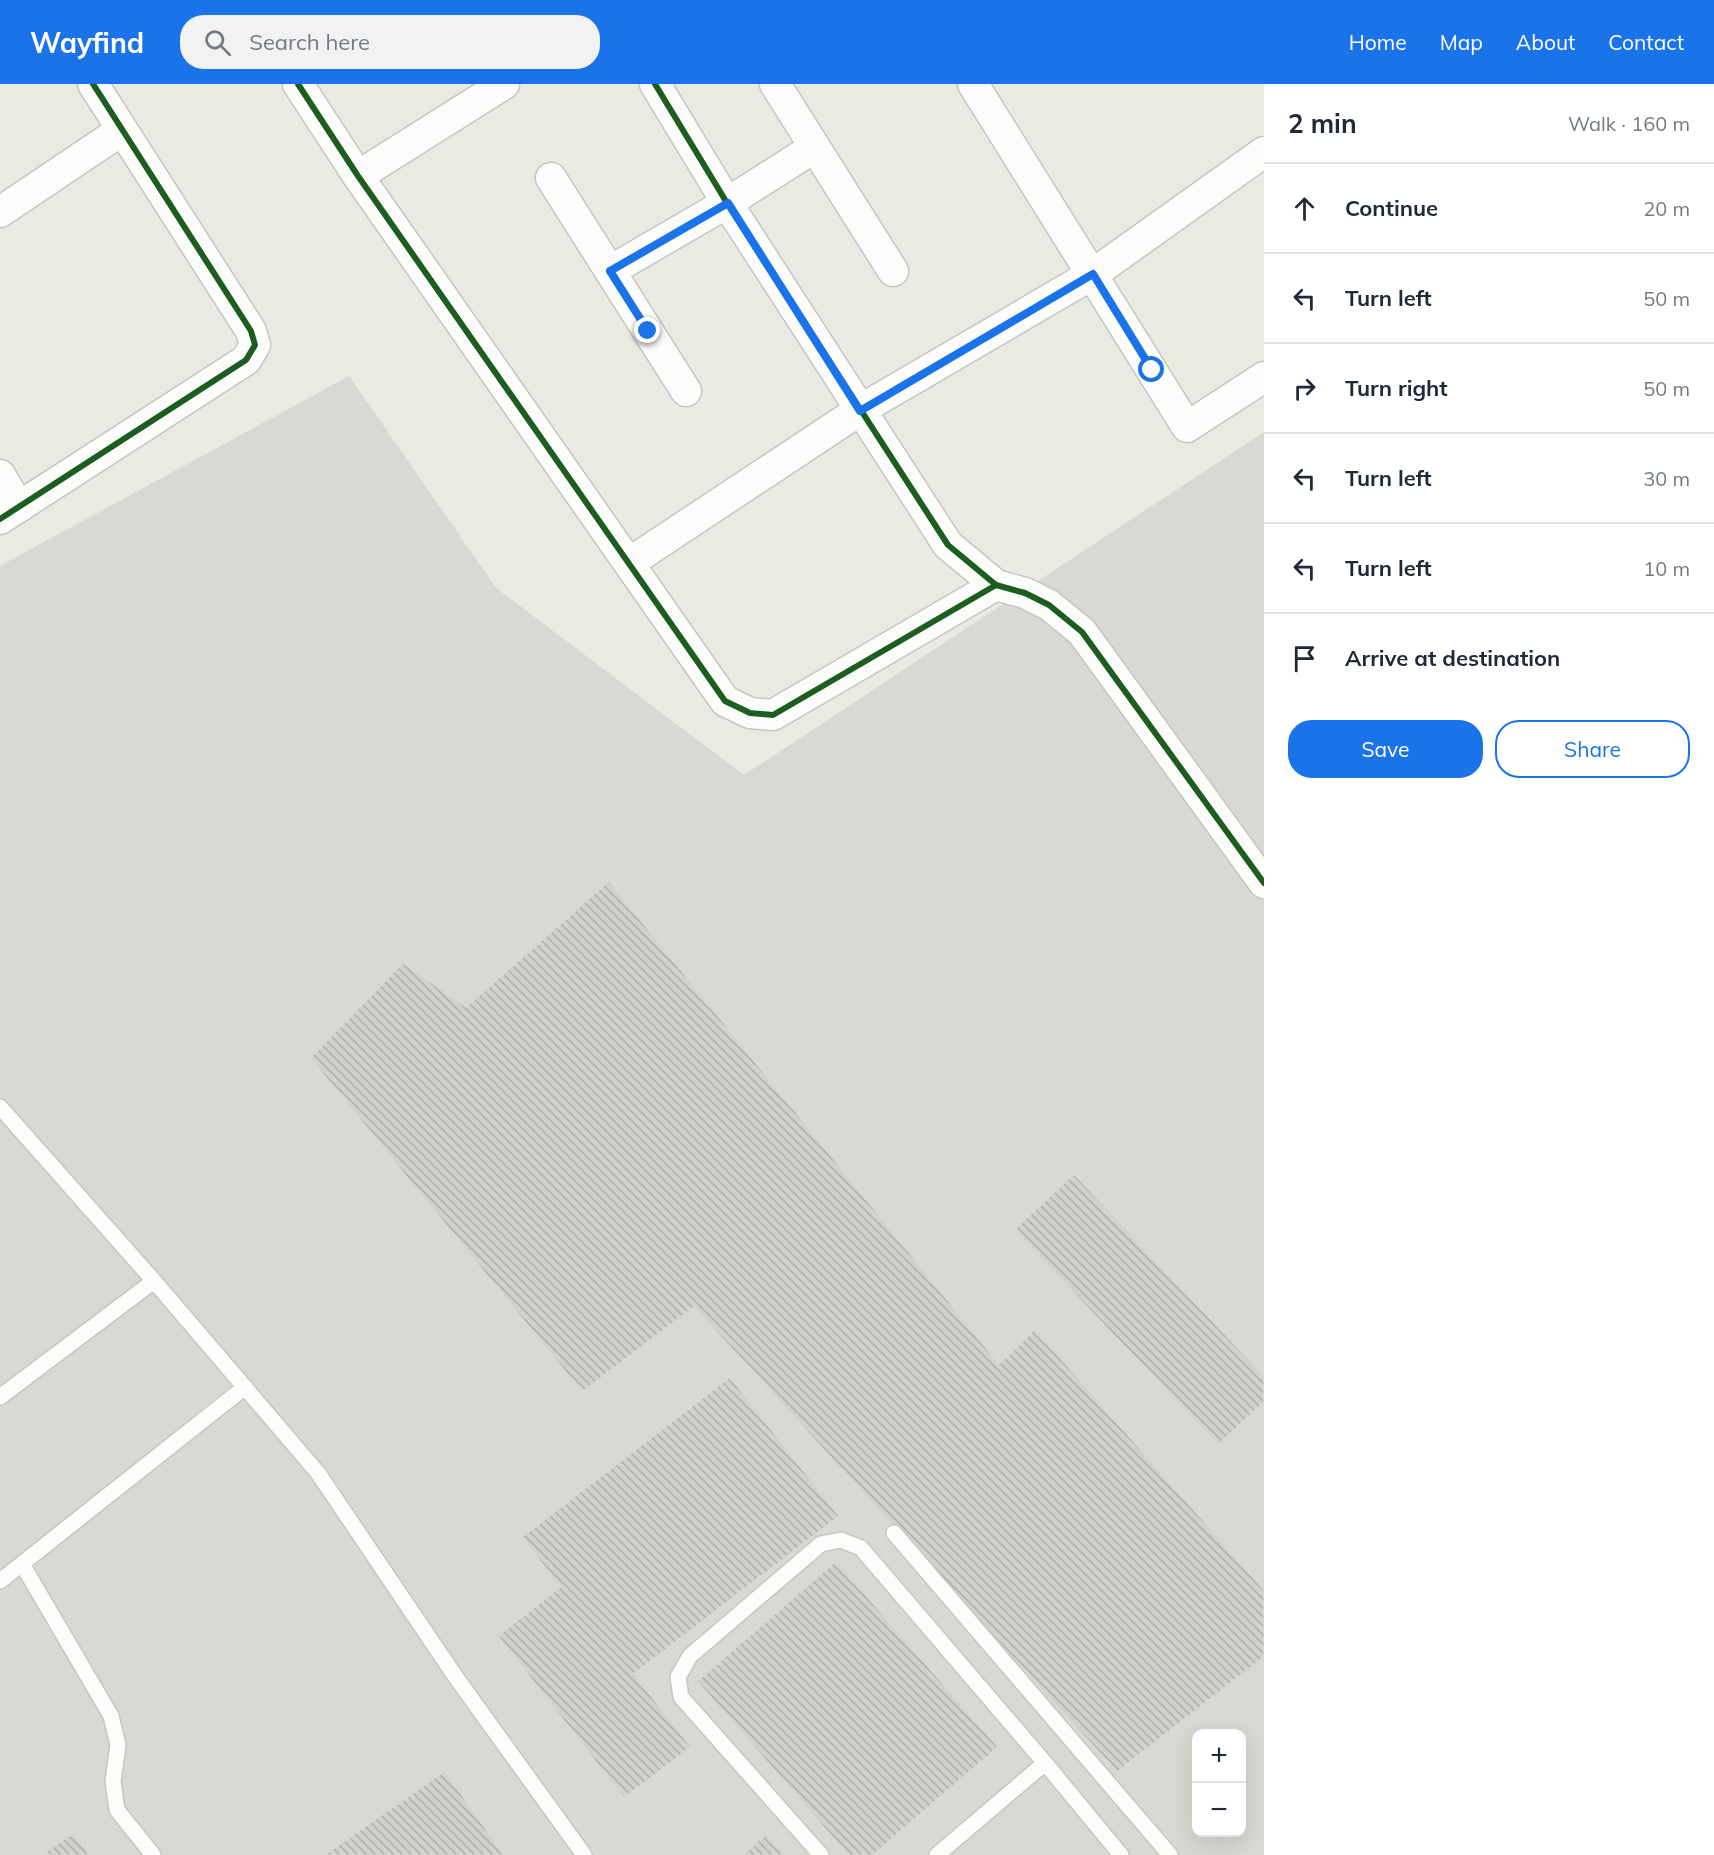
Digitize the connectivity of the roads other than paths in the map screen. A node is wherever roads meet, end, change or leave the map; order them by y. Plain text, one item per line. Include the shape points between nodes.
1 (93, 84) edge
2 (298, 84) edge
3 (504, 84) edge
4 (655, 84) edge
5 (775, 84) edge
6 (973, 84) edge
7 (122, 130) junction
8 (815, 147) junction
9 (1264, 152) edge
10 (358, 176) junction
11 (551, 178) dead end
12 (728, 203) junction
13 (0, 212) edge
14 (610, 271) junction
15 (893, 271) dead end
16 (1093, 274) junction
17 (1264, 377) edge
18 (686, 391) dead end
19 (860, 411) junction
20 (0, 475) edge
21 (10, 513) edge
22 (629, 563) junction
23 (996, 585) junction
24 (1264, 883) edge
25 (0, 1107) edge
26 (154, 1281) junction
27 (245, 1387) junction
28 (0, 1397) edge
29 (894, 1533) dead end
30 (22, 1564) junction
31 (0, 1581) edge
32 (1045, 1763) junction
33 (153, 1855) edge
34 (584, 1855) edge
35 (821, 1855) edge
36 (937, 1855) edge
37 (1120, 1855) edge
38 (1170, 1855) edge

1 - 7 street
2 - 10 street
3 - 10 street
4 - 12 street
5 - 8 street
6 - 16 street
7 - 13 street
7 - 21 street via 251,331 255,345 246,360
8 - 12 street
8 - 15 street
9 - 16 street
10 - 22 street
11 - 14 street
12 - 14 street
12 - 19 street
14 - 18 street
16 - 17 street via 1187,427
16 - 19 street
19 - 22 street
19 - 23 street via 948,545
20 - 21 street
22 - 23 street via 725,701 750,713 772,715
23 - 24 street via 1049,605 1082,632
25 - 26 lane
26 - 27 lane
26 - 28 lane
27 - 30 lane
27 - 34 lane via 318,1473 455,1676
29 - 38 lane
30 - 31 lane
30 - 33 lane via 111,1716 118,1745 113,1781 117,1810
32 - 35 lane via 861,1548 841,1540 821,1544 690,1656 678,1677 681,1697
32 - 36 lane
32 - 37 lane

